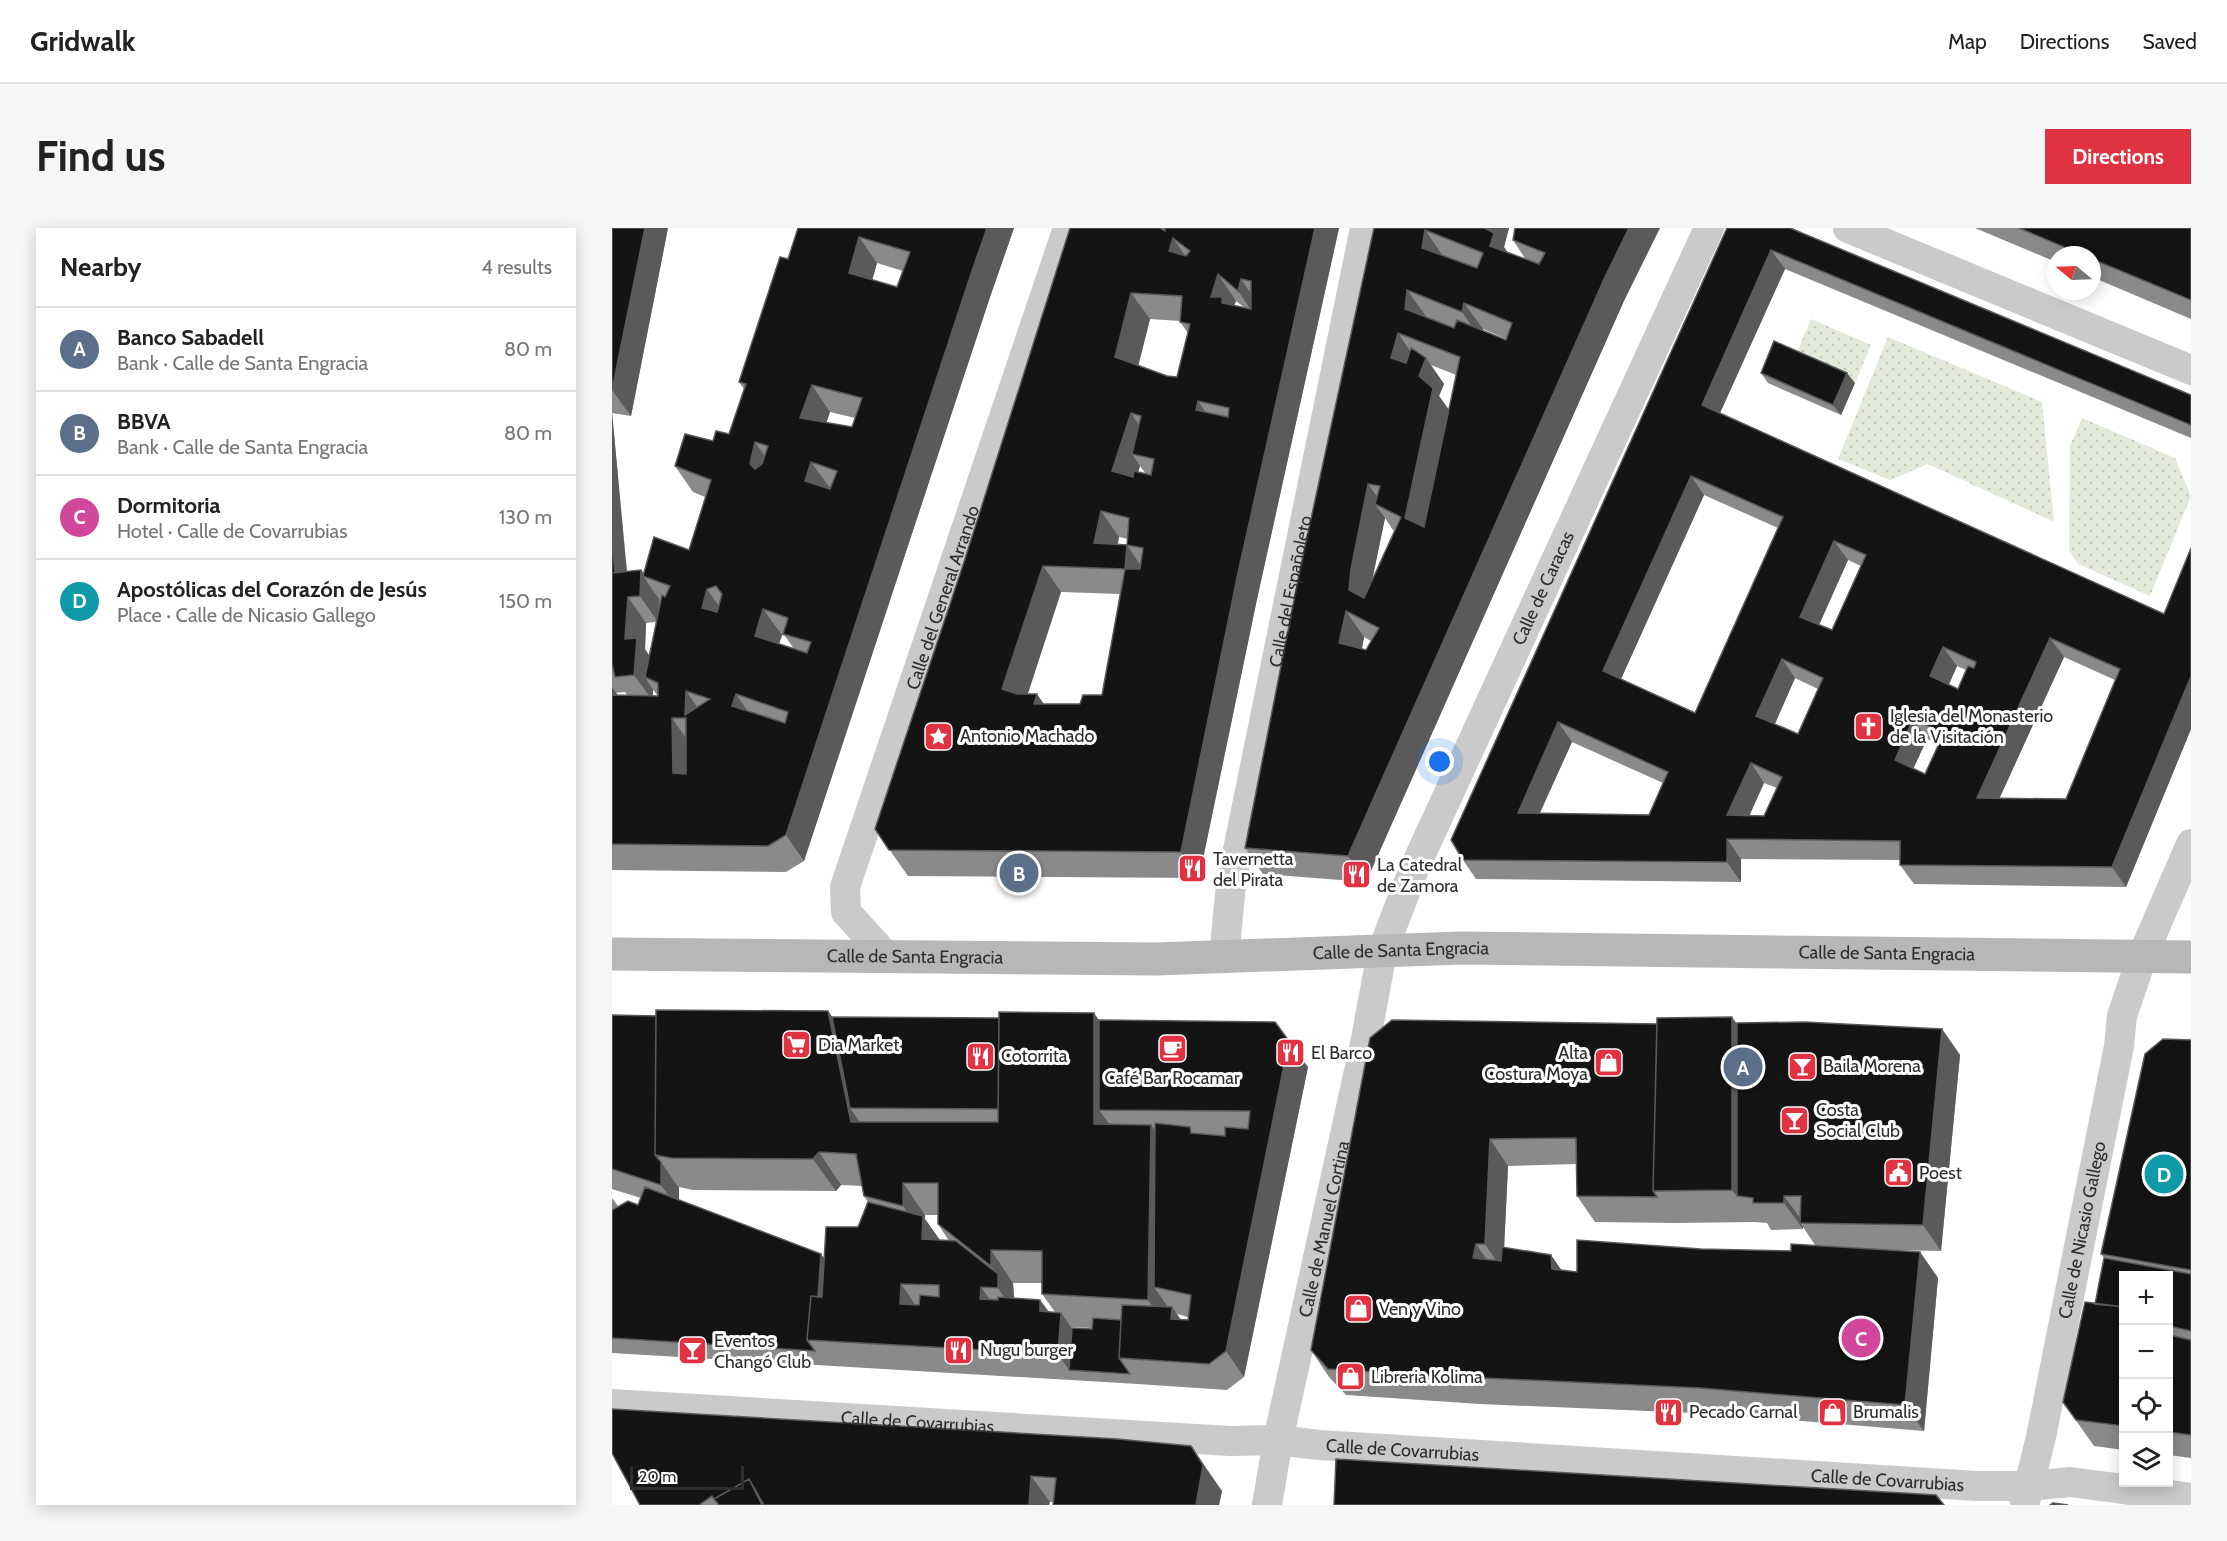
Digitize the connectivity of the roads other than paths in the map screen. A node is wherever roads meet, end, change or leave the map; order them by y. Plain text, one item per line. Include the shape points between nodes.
1 (1068, 228) edge
2 (1365, 228) edge
3 (1709, 228) edge
4 (1848, 228) edge
5 (2191, 370) edge
6 (2191, 844) edge
7 (1382, 952) junction
8 (612, 954) edge
9 (886, 956) junction
10 (1224, 957) junction
11 (2142, 957) junction
12 (2191, 957) edge
13 (612, 1404) edge
14 (1278, 1440) junction
15 (2027, 1496) edge
16 (2191, 1498) edge
17 (1267, 1505) edge

1 - 9 street, Calle del General Arrando via 844,886 846,912
2 - 10 street, Calle del Españoleto via 1231,884
3 - 7 street, Calle de Caracas via 1414,869
4 - 5 street
6 - 11 street, Calle de Nicasio Gallego
7 - 10 main road, Calle de Santa Engracia
7 - 11 main road, Calle de Santa Engracia via 1479,948
7 - 14 street, Calle de Manuel Cortina
8 - 9 main road, Calle de Santa Engracia
9 - 10 main road, Calle de Santa Engracia
11 - 12 main road, Calle de Santa Engracia
11 - 15 street, Calle de Nicasio Gallego via 2122,1017
13 - 14 street, Calle de Covarrubias via 1218,1440
14 - 15 street, Calle de Covarrubias via 1977,1486
14 - 17 street, Calle de Manuel Cortina
15 - 16 street, Calle de Covarrubias via 2070,1482

